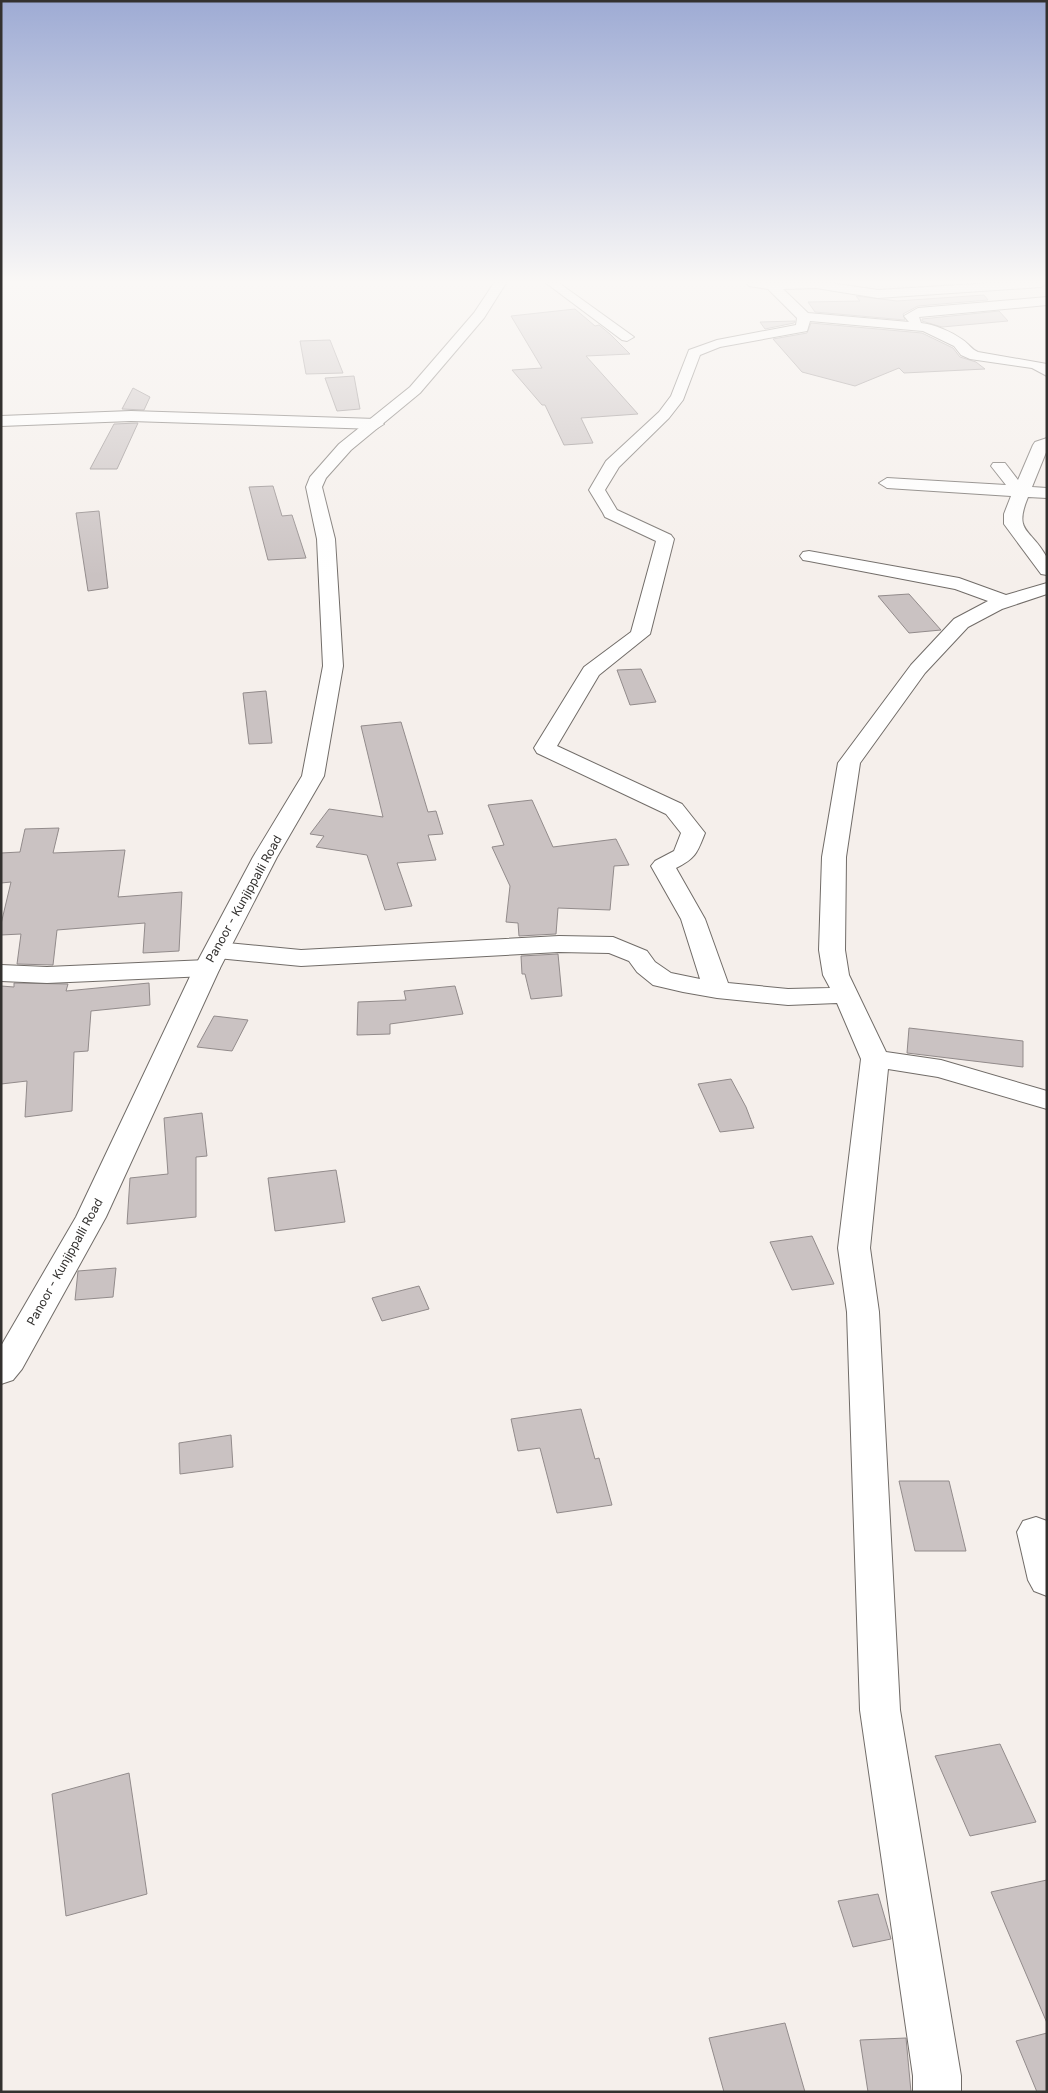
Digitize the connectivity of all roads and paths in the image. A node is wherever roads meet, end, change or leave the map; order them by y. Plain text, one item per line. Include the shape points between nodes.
1 (423, 381) edge
2 (684, 381) edge
3 (1, 421) edge
4 (376, 424) junction
5 (1047, 443) edge
6 (999, 466) dead end
7 (887, 483) dead end
8 (1020, 492) junction
9 (1047, 493) edge
10 (809, 556) dead end
11 (1047, 570) edge
12 (1047, 588) edge
13 (1007, 602) junction
14 (212, 959) junction
15 (1, 973) edge
16 (717, 990) junction
17 (847, 995) junction
18 (875, 1059) junction
19 (1047, 1100) edge
20 (1, 1371) edge
21 (1036, 1532) dead end
22 (1047, 1580) edge
23 (937, 2092) edge

1 - 4 street, Panoor - Kunjippalli Road
2 - 16 street via 678,397 664,415 612,464 597,490 611,513 665,539 640,634 591,670 546,748 674,809 692,833 684,855 663,866 693,919
3 - 4 street via 131,416
4 - 14 street, Panoor - Kunjippalli Road via 345,447 318,477 314,488 326,539 334,645 327,706 313,776 265,857
5 - 8 street via 1041,445
6 - 8 street
7 - 8 street
8 - 9 street
8 - 11 street via 1012,514 1014,524
10 - 13 street via 959,584
12 - 13 street
13 - 17 street via 961,623 918,669 849,763 834,857 832,950 836,975
14 - 15 street via 48,975
14 - 16 street via 301,958 559,944 613,946 638,956 662,979
14 - 20 street, Panoor - Kunjippalli Road via 91,1217
16 - 17 street via 788,997
17 - 18 street
18 - 19 street via 941,1069
18 - 23 street via 854,1248 863,1312 880,1710
21 - 22 street

